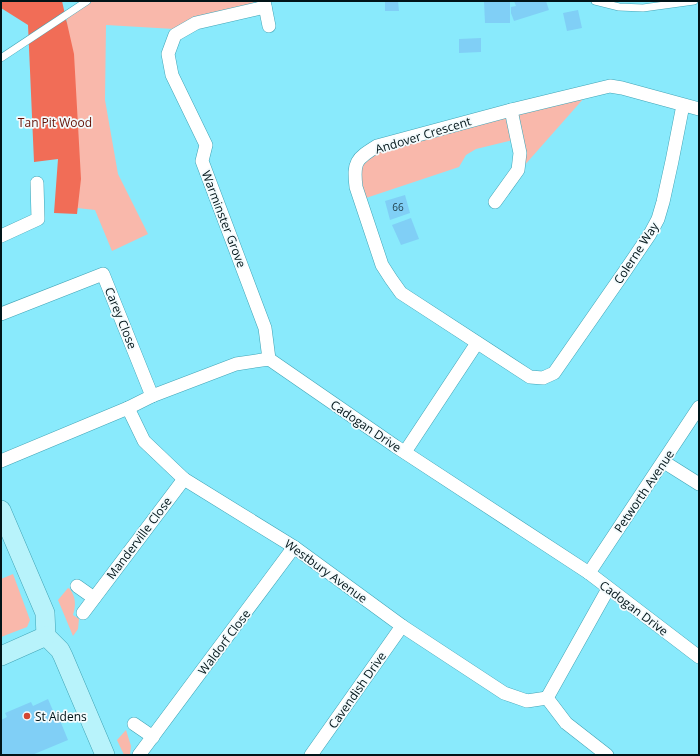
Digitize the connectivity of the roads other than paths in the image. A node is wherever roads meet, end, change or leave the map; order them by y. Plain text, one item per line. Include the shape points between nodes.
1 (87, 1) edge
2 (595, 1) edge
3 (694, 1) edge
4 (264, 4) edge
5 (269, 26) dead end
6 (1, 58) edge
7 (683, 105) junction
8 (699, 109) edge
9 (511, 110) junction
10 (37, 183) dead end
11 (495, 202) dead end
12 (1, 236) edge
13 (1, 314) edge
14 (477, 343) junction
15 (270, 359) junction
16 (543, 378) joint
17 (152, 396) junction
18 (699, 407) edge
19 (128, 408) junction
20 (406, 452) junction
21 (1, 462) edge
22 (664, 462) junction
23 (184, 479) junction
24 (699, 484) edge
25 (1, 510) edge
26 (294, 547) junction
27 (589, 573) junction
28 (77, 586) dead end
29 (608, 589) junction
30 (94, 598) junction
31 (83, 613) dead end
32 (402, 626) junction
33 (46, 636) junction
34 (1, 656) edge
35 (699, 657) edge
36 (547, 698) junction
37 (134, 724) dead end
38 (153, 737) junction
39 (105, 755) edge
40 (139, 755) edge
41 (311, 755) edge
42 (607, 755) edge

1 - 6 lane
2 - 3 lane via 619,7 643,8
4 - 5 street, Warminster Grove
4 - 15 street, Warminster Grove via 196,24 175,35 168,54 172,75 206,145 202,162 265,328
7 - 8 street, Andover Crescent
7 - 9 street, Andover Crescent via 610,86
7 - 16 street, Colerne Way via 658,219 554,373
9 - 11 street via 520,153 518,170
9 - 14 street, Andover Crescent via 377,146 358,160 356,168 356,187 382,265 390,279 401,293
10 - 12 street via 38,219
13 - 17 street, Carey Close via 103,274
14 - 16 street, Andover Crescent via 530,377
14 - 20 street
15 - 17 street via 236,364
15 - 20 street, Cadogan Drive
17 - 19 street
18 - 22 street, Petworth Avenue
19 - 21 street
19 - 23 street, Westbury Avenue via 144,441
20 - 27 street, Cadogan Drive
22 - 24 street
22 - 27 street, Petworth Avenue
23 - 26 street, Westbury Avenue
23 - 30 street, Manderville Close
25 - 33 main road via 45,613
26 - 32 street, Westbury Avenue
26 - 38 street, Waldorf Close
27 - 29 street, Cadogan Drive
28 - 30 street
29 - 35 street, Cadogan Drive
29 - 36 street
30 - 31 street, Manderville Close
32 - 36 street, Westbury Avenue via 504,693 527,701
32 - 41 street, Cavendish Drive
33 - 34 main road
33 - 39 main road via 63,656
36 - 42 street via 566,722
37 - 38 street
38 - 40 street, Waldorf Close

